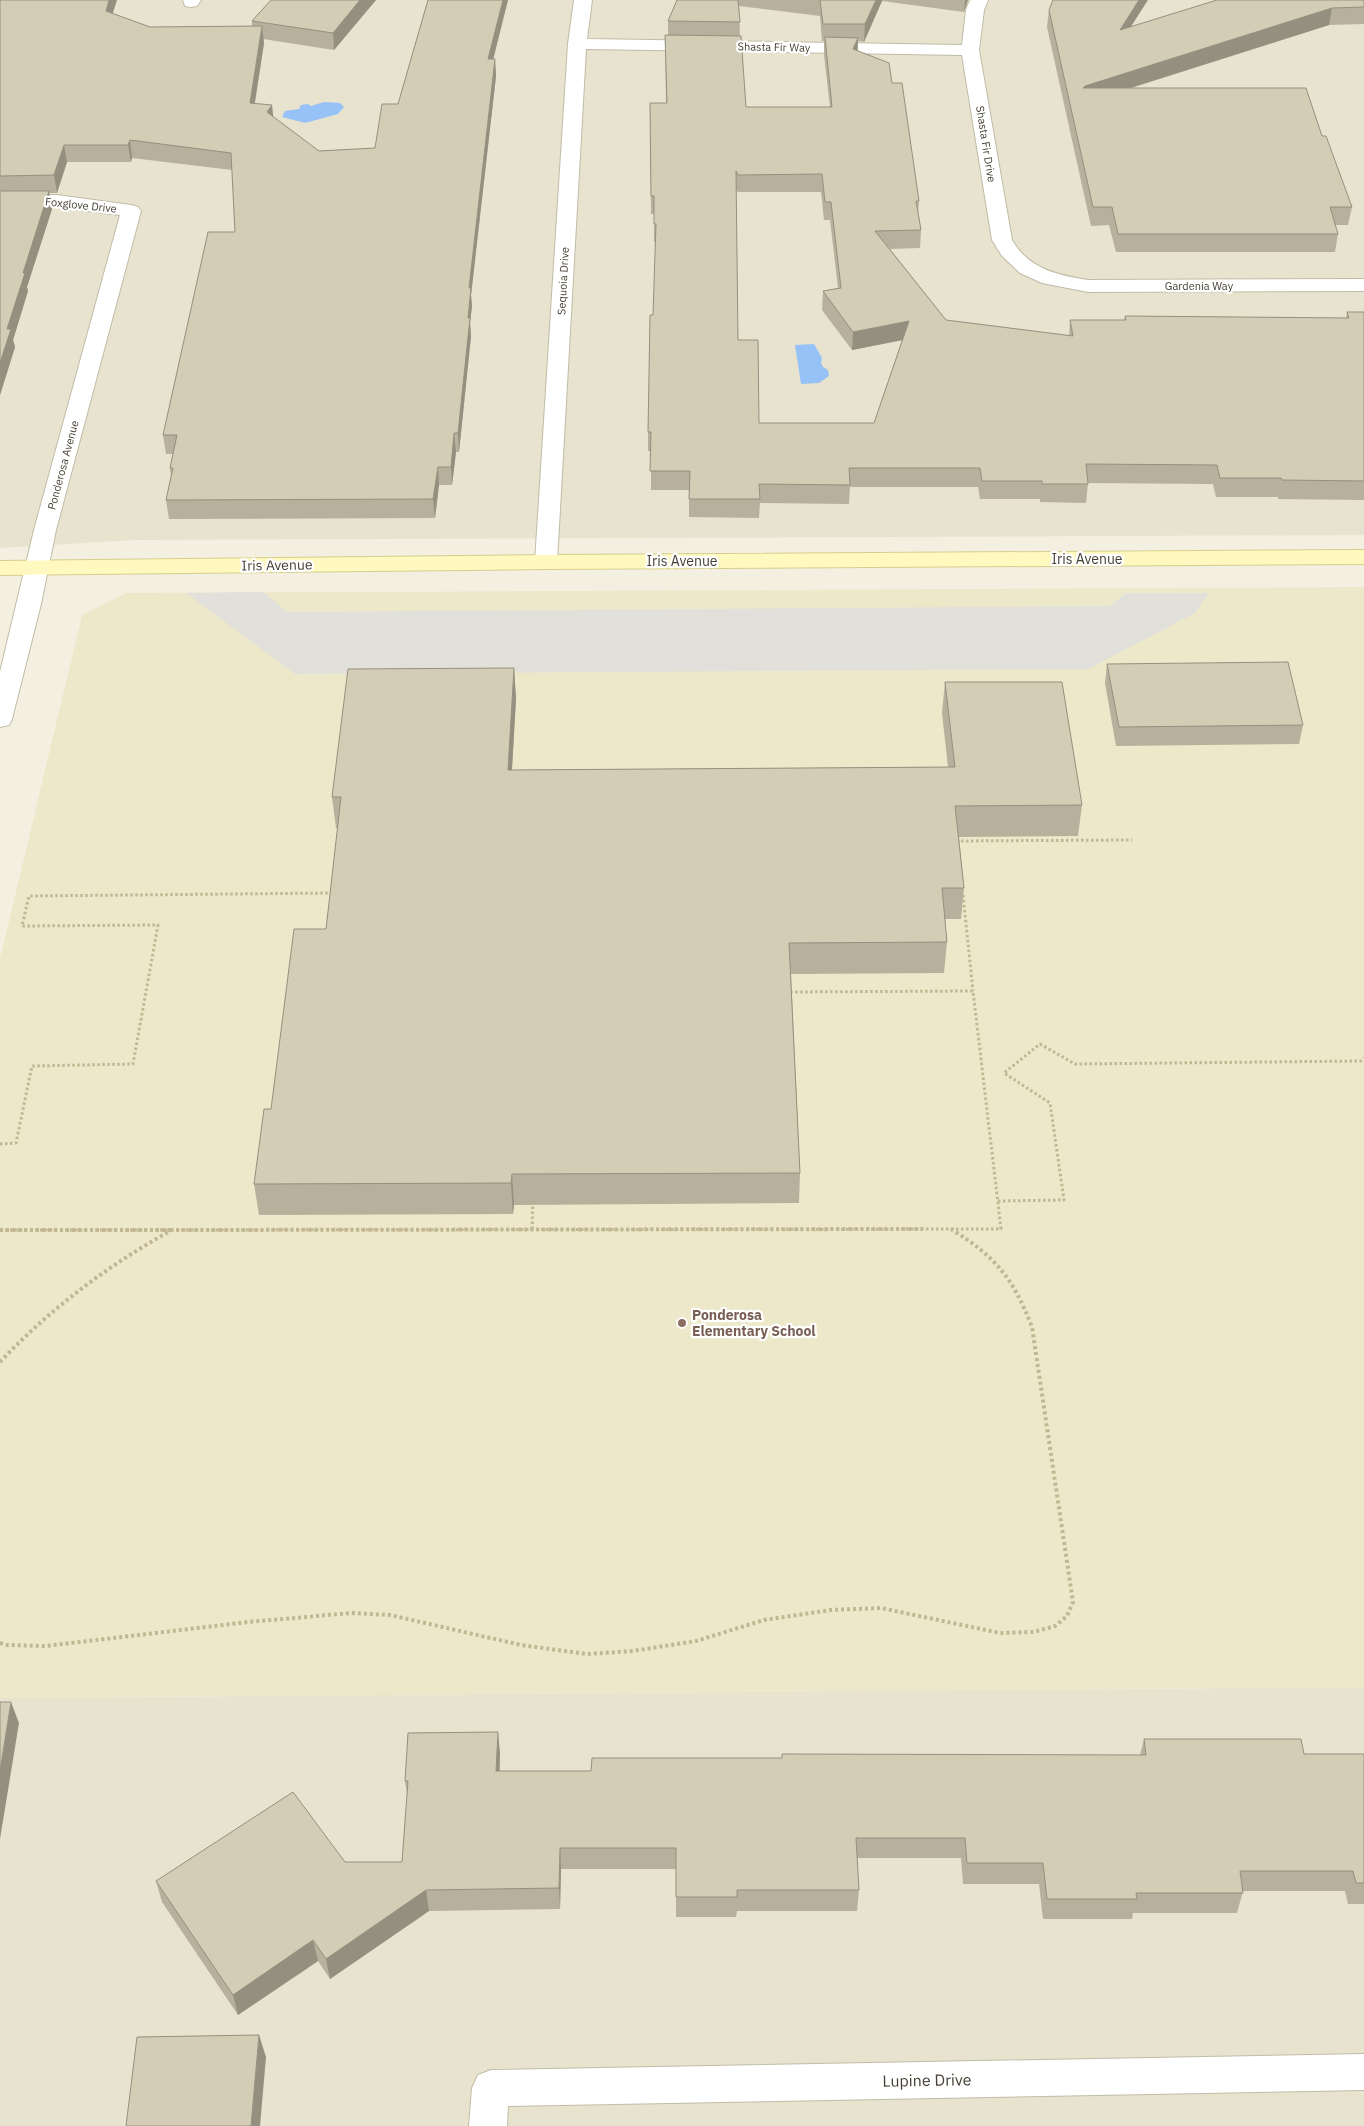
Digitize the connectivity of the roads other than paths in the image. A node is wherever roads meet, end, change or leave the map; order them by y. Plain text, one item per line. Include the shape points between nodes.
1 (583, 0) edge
2 (978, 0) edge
3 (577, 44) junction
4 (970, 50) junction
5 (0, 201) edge
6 (131, 211) joint
7 (1035, 274) joint
8 (1364, 285) edge
9 (1364, 557) edge
10 (546, 562) junction
11 (37, 566) junction
12 (0, 568) edge
13 (0, 719) edge
14 (1364, 2072) edge
15 (488, 2126) edge

1 - 3 street, Sequoia Drive
2 - 4 street, Shasta Fir Drive
3 - 4 street, Shasta Fir Way
3 - 10 street, Sequoia Drive
4 - 7 street, Shasta Fir Drive via 1002,240 1017,262
5 - 6 street, Foxglove Drive via 58,201
6 - 11 street, Ponderosa Avenue
7 - 8 street, Gardenia Way via 1088,286
9 - 10 street, Iris Avenue
10 - 11 street, Iris Avenue
11 - 12 street, Iris Avenue
11 - 13 street, Ponderosa Avenue
14 - 15 street, Lupine Drive via 491,2088

